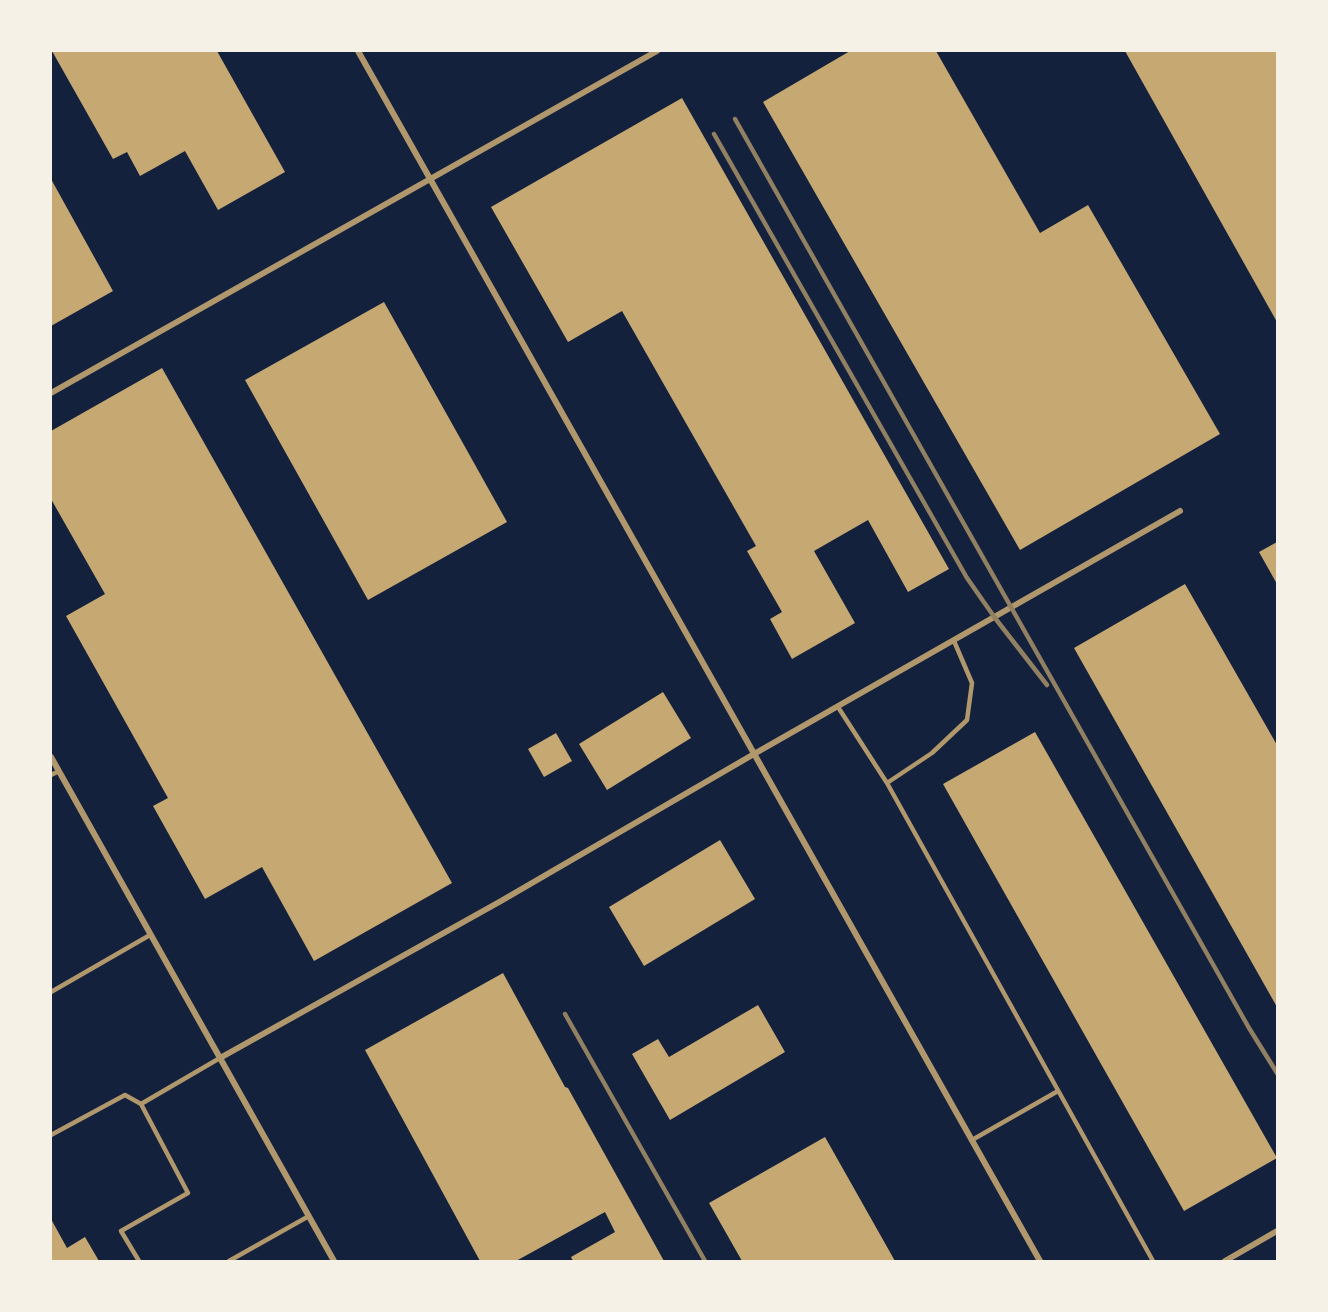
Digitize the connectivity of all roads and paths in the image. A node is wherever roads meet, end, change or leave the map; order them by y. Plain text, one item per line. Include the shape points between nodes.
1 (358, 51) edge
2 (657, 51) edge
3 (430, 179) junction
4 (51, 393) edge
5 (1180, 511) dead end
6 (954, 641) junction
7 (838, 706) junction
8 (754, 754) junction
9 (51, 757) edge
10 (59, 771) junction
11 (51, 775) edge
12 (887, 783) junction
13 (150, 935) junction
14 (51, 992) edge
15 (220, 1059) junction
16 (1058, 1091) junction
17 (141, 1104) junction
18 (51, 1135) edge
19 (972, 1140) junction
20 (309, 1216) junction
21 (1277, 1231) edge
22 (139, 1261) edge
23 (229, 1261) edge
24 (334, 1261) edge
25 (1040, 1261) edge
26 (1153, 1261) edge
27 (1225, 1261) edge

1 - 3 street
2 - 3 street
3 - 4 street
3 - 8 street
5 - 6 street
6 - 7 street
6 - 12 lane via 972,683 967,720 932,753
7 - 8 street
7 - 12 lane
8 - 15 street
8 - 19 street
9 - 10 street
10 - 11 lane
10 - 13 street
12 - 16 lane
13 - 14 lane
13 - 15 street
15 - 17 lane
15 - 20 street
16 - 19 lane
16 - 26 lane
17 - 18 lane via 125,1095
17 - 22 lane via 188,1193 121,1231
19 - 25 street
20 - 23 lane
20 - 24 street
21 - 27 street

